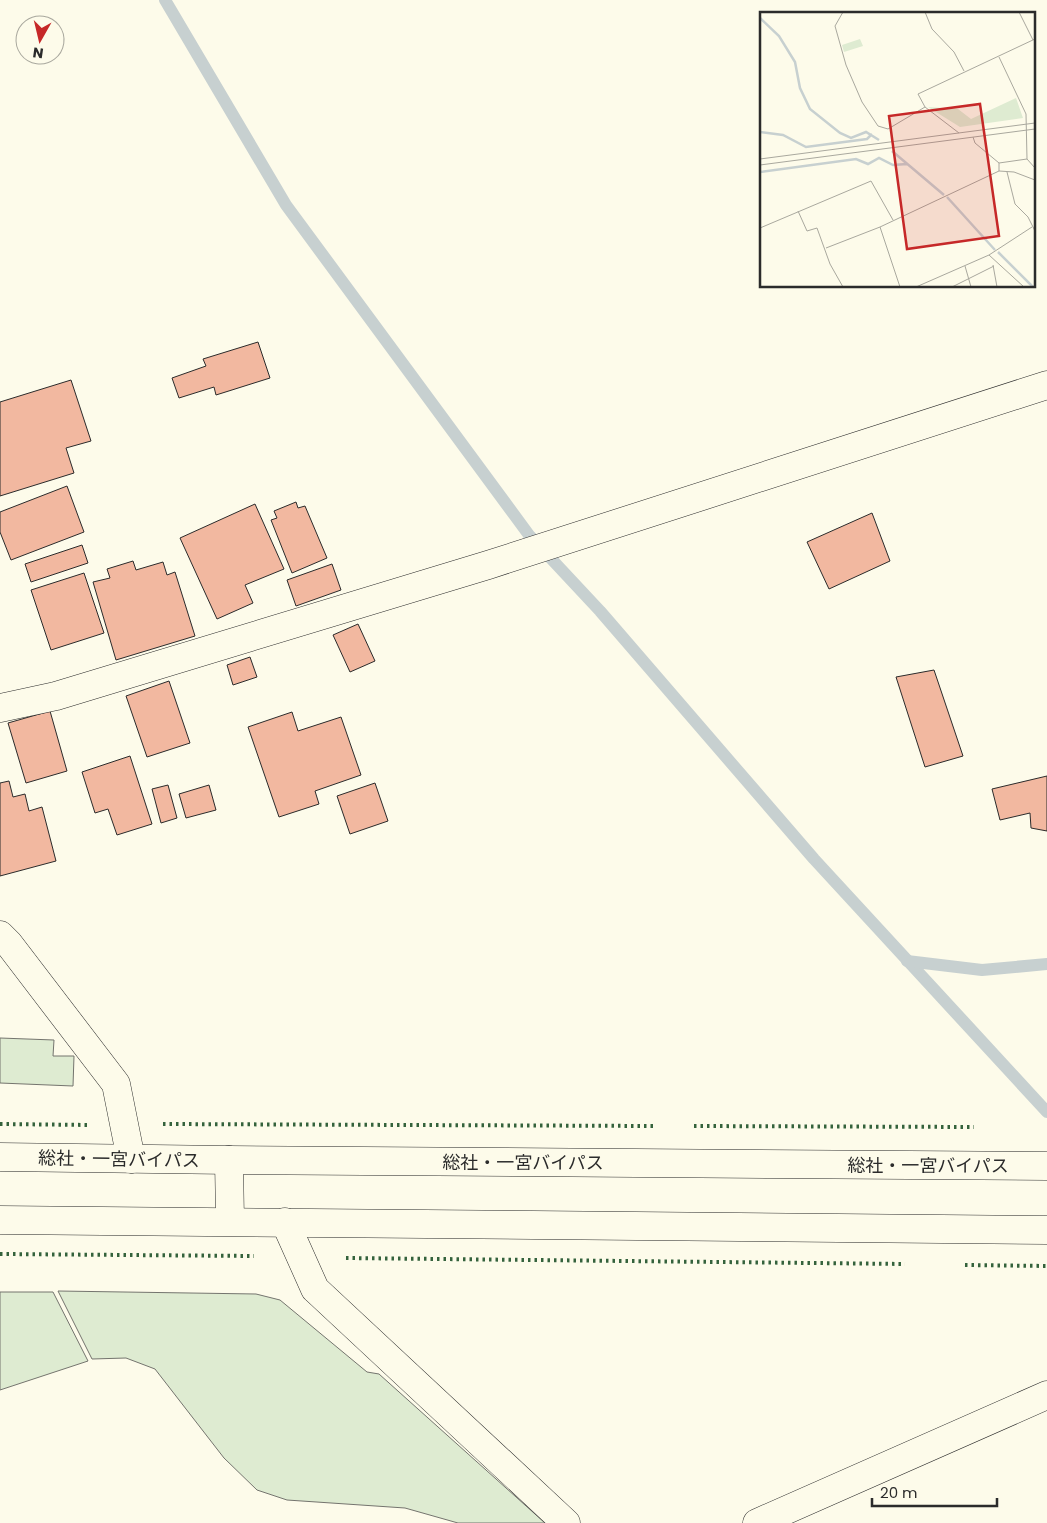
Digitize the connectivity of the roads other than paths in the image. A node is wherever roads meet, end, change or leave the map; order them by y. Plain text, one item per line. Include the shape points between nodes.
1 (1047, 385) edge
2 (0, 708) edge
3 (0, 935) edge
4 (0, 1157) edge
5 (131, 1159) junction
6 (229, 1160) junction
7 (1047, 1166) edge
8 (0, 1220) edge
9 (230, 1221) junction
10 (285, 1222) junction
11 (1047, 1230) edge
12 (1047, 1395) edge
13 (566, 1523) edge
14 (757, 1523) edge

1 - 2 main road via 488,565 56,696
3 - 5 main road via 116,1084
4 - 5 main road, 総社・一宮バイパス
5 - 6 main road, 総社・一宮バイパス
6 - 7 main road, 総社・一宮バイパス
6 - 9 main road
8 - 9 main road
9 - 10 main road
10 - 11 main road
10 - 13 main road via 315,1289
12 - 14 main road

